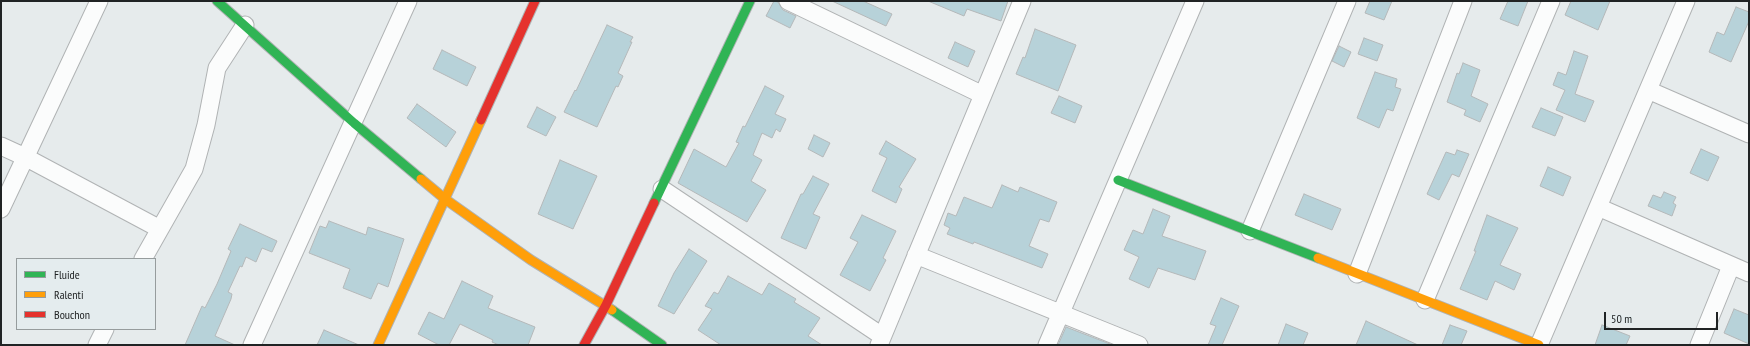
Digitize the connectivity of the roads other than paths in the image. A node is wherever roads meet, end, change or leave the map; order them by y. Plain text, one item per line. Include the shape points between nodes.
1 (99, 1) edge
2 (217, 1) edge
3 (408, 1) edge
4 (535, 1) edge
5 (750, 1) edge
6 (788, 1) edge
7 (1022, 1) edge
8 (1195, 1) edge
9 (1347, 1) edge
10 (1463, 1) edge
11 (1552, 1) edge
12 (1686, 1) edge
13 (245, 25) junction
14 (1648, 90) junction
15 (983, 95) junction
16 (354, 123) junction
17 (1749, 134) edge
18 (1, 146) edge
19 (26, 158) junction
20 (1118, 180) junction
21 (662, 189) junction
22 (445, 199) junction
23 (1598, 207) junction
24 (1, 209) edge
25 (160, 229) junction
26 (1250, 231) junction
27 (916, 255) junction
28 (144, 258) edge
29 (1731, 266) junction
30 (1357, 274) junction
31 (1749, 274) edge
32 (1425, 300) junction
33 (606, 305) junction
34 (1061, 313) junction
35 (104, 330) edge
36 (881, 341) edge
37 (97, 345) edge
38 (252, 345) edge
39 (378, 345) edge
40 (584, 345) edge
41 (662, 345) edge
42 (1047, 345) edge
43 (1139, 345) edge
44 (1539, 345) edge
45 (1699, 345) edge

1 - 19 street
2 - 13 street
3 - 16 street
4 - 22 street
5 - 21 street
6 - 15 street
7 - 15 street
8 - 20 street
9 - 26 street
10 - 30 street
11 - 32 street
12 - 14 street
13 - 16 street
13 - 25 street via 217,68 194,169
14 - 17 street
14 - 23 street
15 - 27 street
16 - 22 street
16 - 38 street
18 - 19 street
19 - 24 street
19 - 25 street
20 - 26 street
20 - 34 street
21 - 33 street
21 - 36 street
22 - 33 street via 532,260
22 - 39 street
23 - 29 street
23 - 44 street
25 - 28 street
26 - 30 street
27 - 34 street
27 - 36 street
29 - 31 street
29 - 45 street
30 - 32 street
32 - 44 street
33 - 40 street
33 - 41 street
34 - 42 street
34 - 43 street
35 - 37 street

